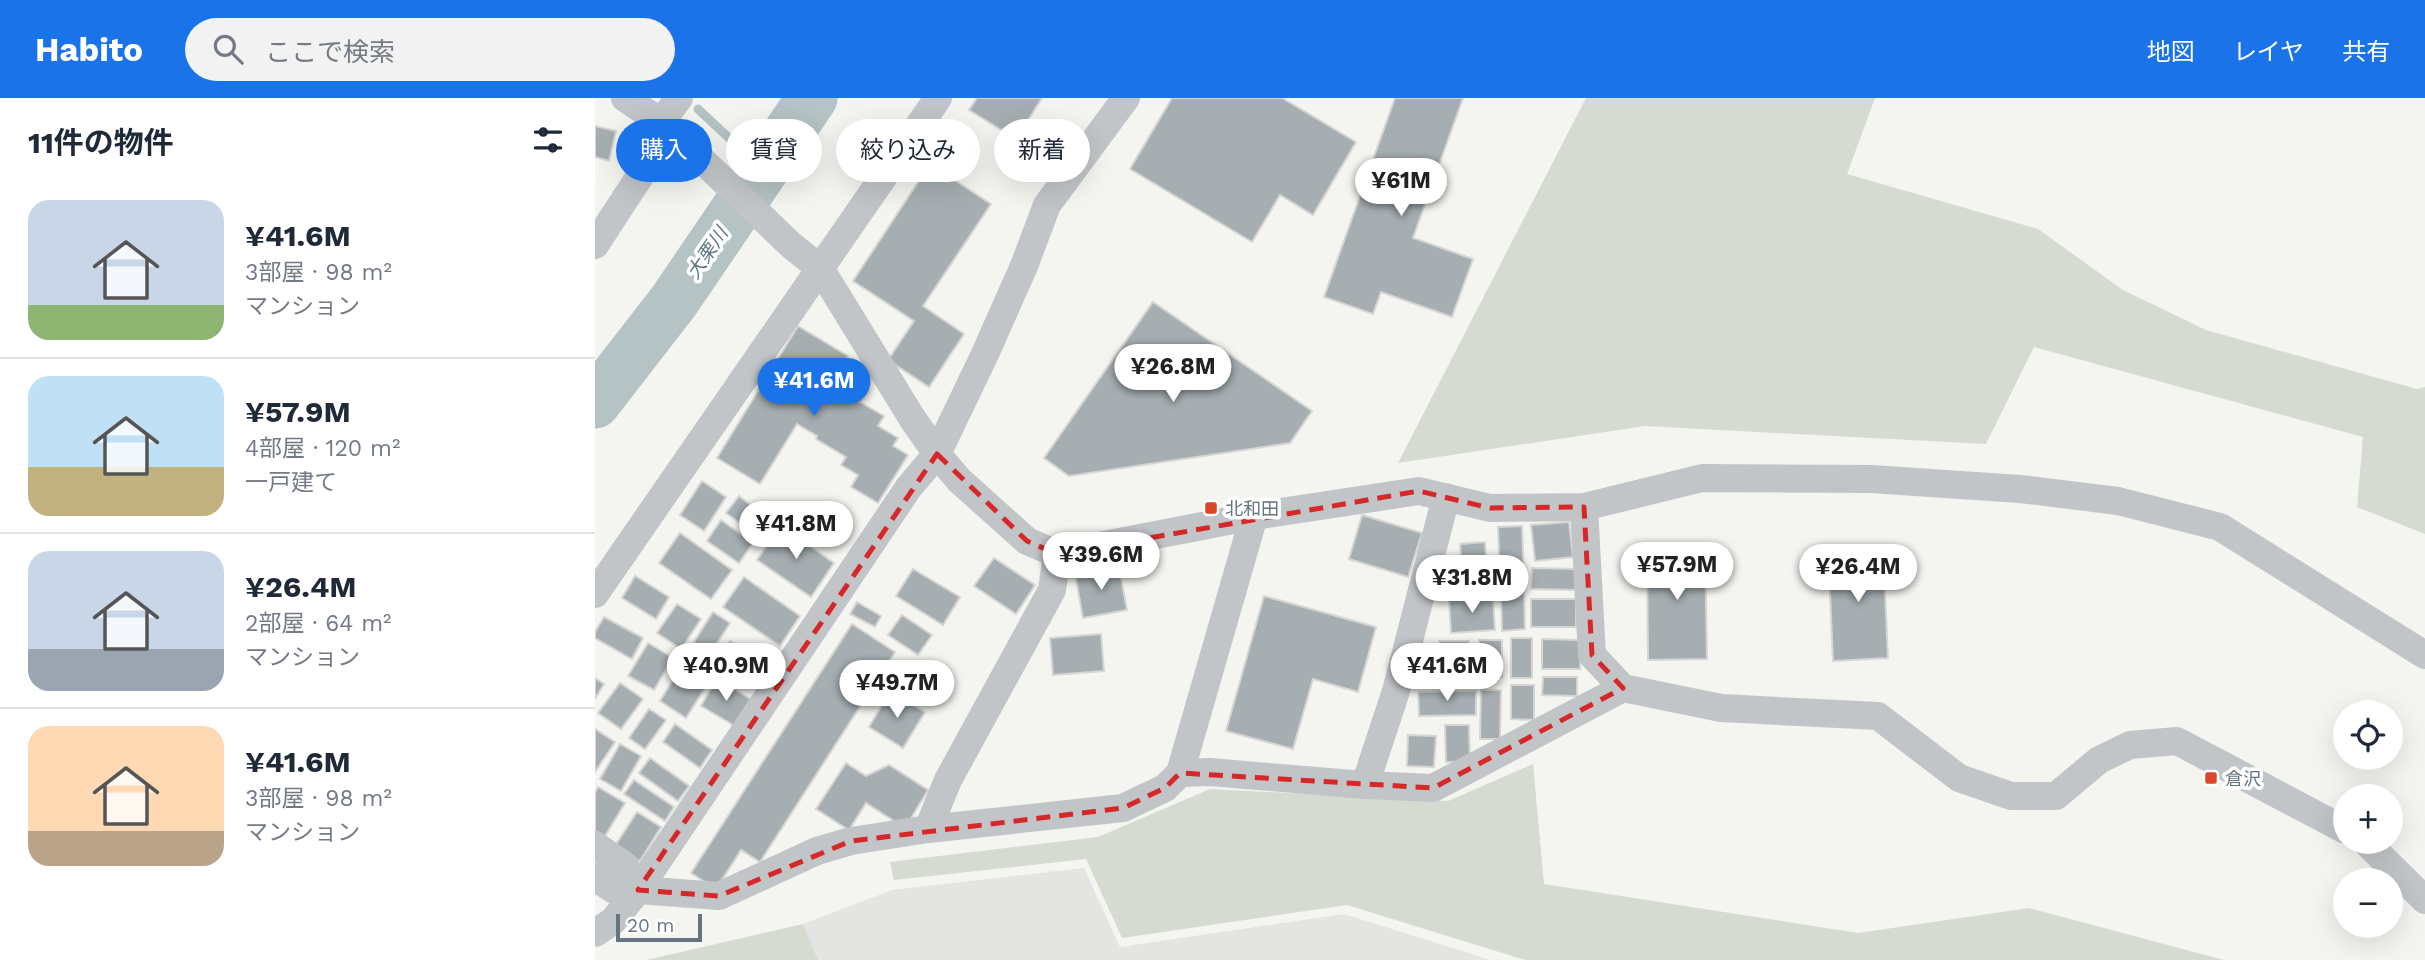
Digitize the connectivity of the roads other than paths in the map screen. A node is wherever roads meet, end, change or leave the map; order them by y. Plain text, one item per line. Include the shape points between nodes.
1 (625, 98) edge
2 (679, 98) edge
3 (938, 98) edge
4 (1126, 98) edge
5 (655, 119) edge
6 (673, 119) edge
7 (712, 170) edge
8 (636, 182) edge
9 (595, 245) edge
10 (820, 268) junction
11 (937, 454) junction
12 (1447, 497) junction
13 (1584, 507) junction
14 (1254, 516) junction
15 (1057, 554) junction
16 (595, 594) edge
17 (2425, 655) edge
18 (1623, 688) junction
19 (1180, 773) junction
20 (1365, 785) junction
21 (2333, 825) edge
22 (928, 829) junction
23 (595, 845) edge
24 (2378, 854) edge
25 (595, 877) edge
26 (638, 890) junction
27 (2425, 900) edge
28 (595, 933) edge

1 - 5 street
2 - 6 street
3 - 10 street
4 - 11 street via 1047,205 1024,266
7 - 10 street
8 - 9 street
10 - 11 street
10 - 16 street
11 - 15 street via 959,481 1027,541
11 - 26 street via 909,487
12 - 13 street via 1490,508
12 - 14 street via 1419,491
12 - 20 street via 1396,691
13 - 17 street via 1702,478 1871,479 2118,501 2220,527
13 - 18 street via 1592,655
14 - 15 street
14 - 19 street
15 - 22 street via 1052,590 948,780
18 - 20 street via 1433,788
18 - 21 street via 1721,708 1878,716 1959,778 2011,796 2056,796 2099,760 2130,745 2177,741
19 - 20 street
19 - 22 street via 1165,788 1123,808
22 - 26 street via 817,851 719,896
23 - 26 street via 625,866
24 - 27 street
25 - 26 street via 614,890
26 - 28 street via 613,921

